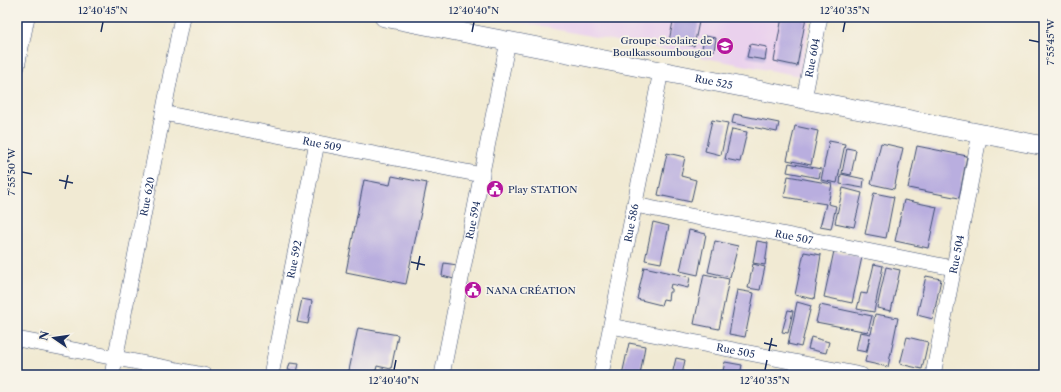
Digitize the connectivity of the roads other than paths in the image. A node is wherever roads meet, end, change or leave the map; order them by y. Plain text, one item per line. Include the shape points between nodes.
1 (27, 17) edge
2 (182, 17) edge
3 (384, 17) edge
4 (820, 17) edge
5 (508, 41) junction
6 (17, 67) edge
7 (661, 71) junction
8 (804, 99) junction
9 (163, 113) junction
10 (980, 133) junction
11 (317, 143) junction
12 (1044, 146) edge
13 (482, 175) junction
14 (634, 206) junction
15 (954, 268) junction
16 (611, 326) junction
17 (17, 339) edge
18 (115, 358) junction
19 (112, 375) edge
20 (204, 375) edge
21 (271, 375) edge
22 (442, 375) edge
23 (601, 375) edge
24 (860, 375) edge
25 (932, 375) edge

1 - 6 street
2 - 9 street, Rue 620
3 - 5 street, Rue 525
4 - 8 street, Rue 604
5 - 7 street, Rue 525
5 - 13 street, Rue 594
7 - 8 street, Rue 525
7 - 14 street, Rue 586
8 - 10 street, Rue 525
9 - 11 street, Rue 509
9 - 18 street, Rue 620
10 - 12 street, Rue 525
10 - 15 street, Rue 504
11 - 13 street, Rue 509
11 - 21 street, Rue 592
13 - 22 street, Rue 594
14 - 15 street, Rue 507
14 - 16 street, Rue 586
15 - 25 street, Rue 504
16 - 23 street, Rue 586
16 - 24 street, Rue 505
17 - 18 street
18 - 19 street, Rue 620
18 - 20 street

